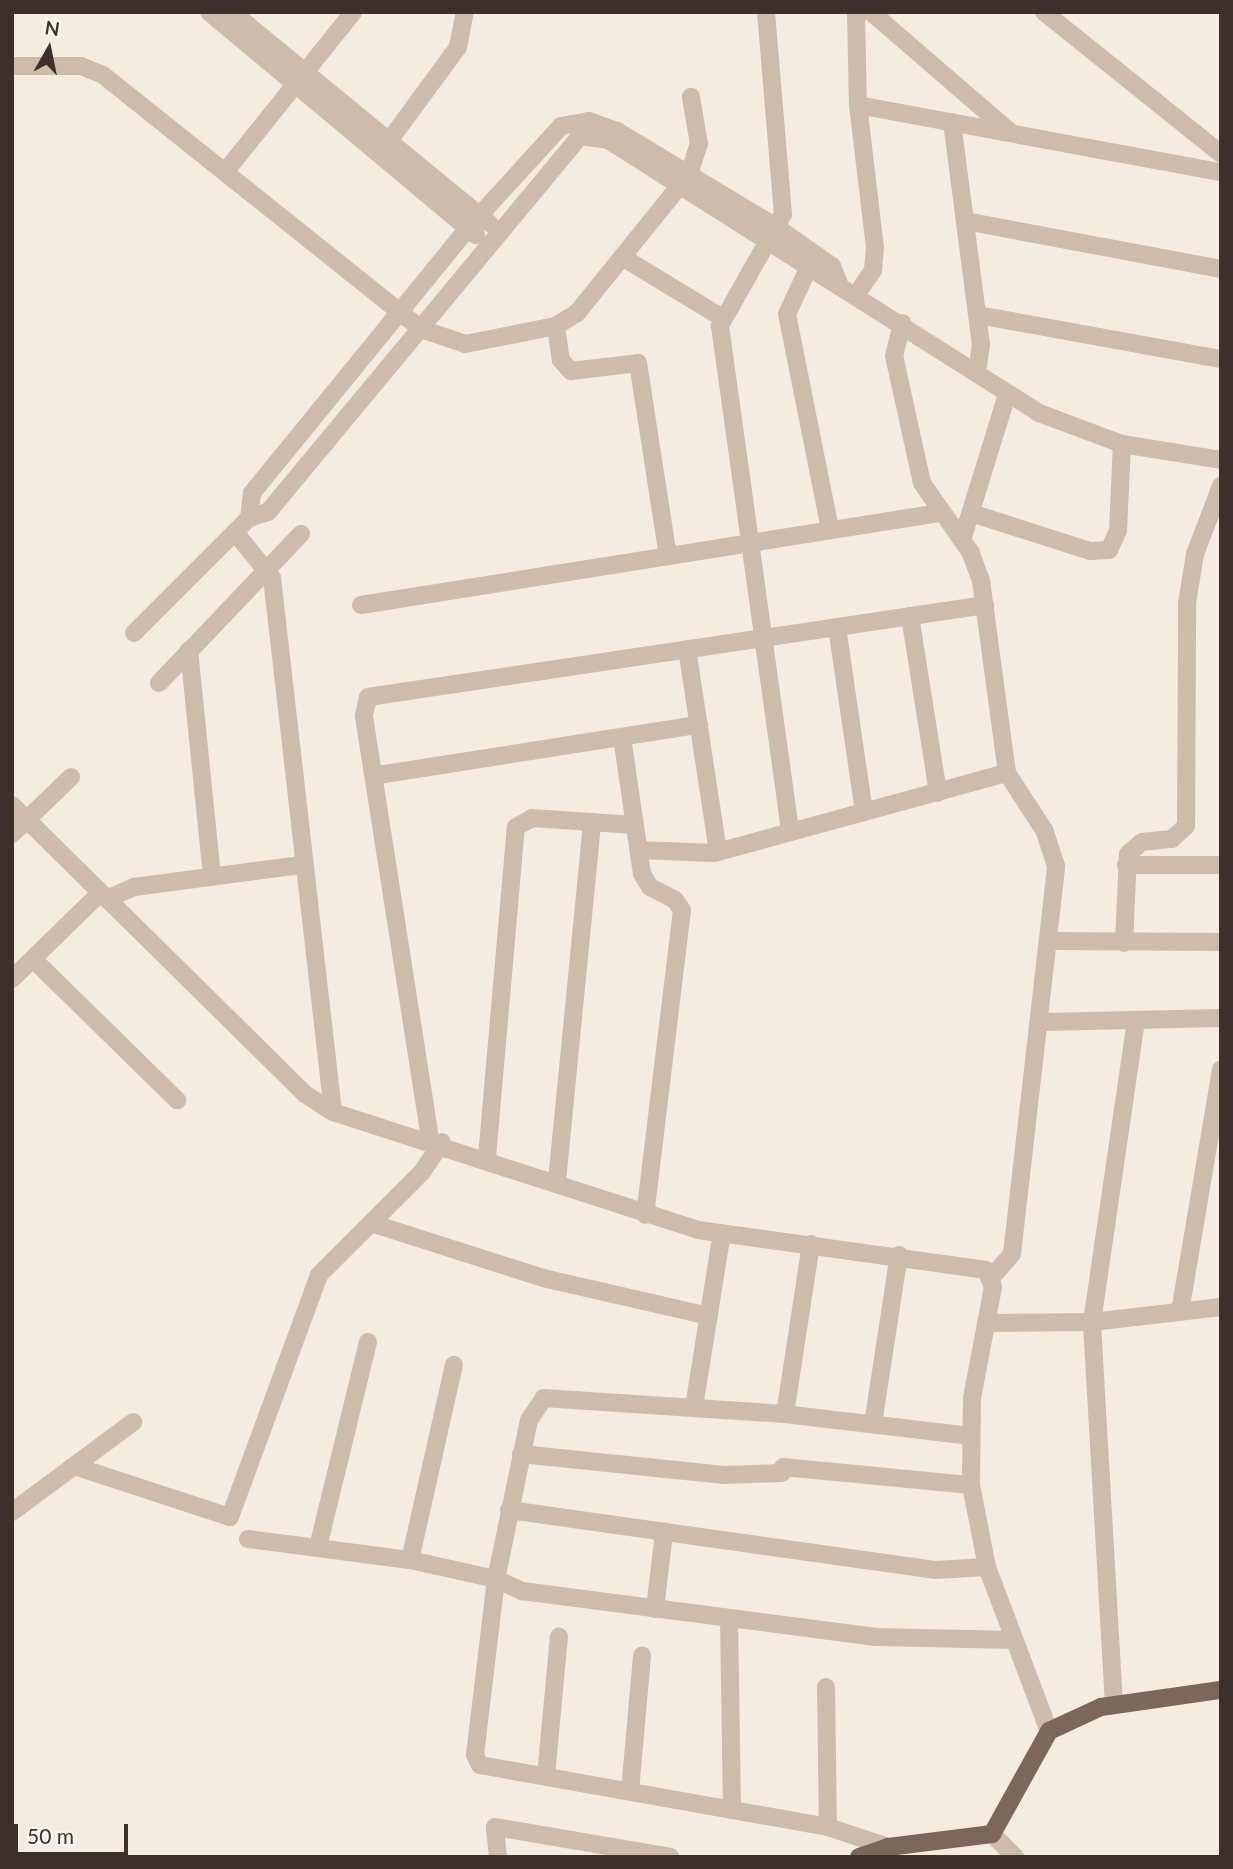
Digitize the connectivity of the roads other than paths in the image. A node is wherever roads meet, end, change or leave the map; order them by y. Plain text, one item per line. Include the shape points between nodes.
1 (209, 12) edge
2 (232, 12) edge
3 (353, 12) edge
4 (465, 12) edge
5 (766, 12) edge
6 (856, 12) edge
7 (871, 12) edge
8 (1044, 12) edge
9 (12, 66) edge
10 (302, 80) junction
11 (691, 97) dead end
12 (858, 104) junction
13 (952, 122) junction
14 (589, 128) junction
15 (1011, 133) junction
16 (389, 142) junction
17 (1221, 153) edge
18 (225, 172) junction
19 (1221, 172) edge
20 (684, 180) junction
21 (965, 221) junction
22 (474, 222) junction
23 (776, 227) junction
24 (498, 229) junction
25 (765, 243) junction
26 (487, 244) junction
27 (622, 257) junction
28 (1221, 269) edge
29 (807, 271) junction
30 (839, 283) junction
31 (857, 294) junction
32 (400, 312) junction
33 (978, 315) junction
34 (721, 317) junction
35 (902, 323) junction
36 (556, 326) junction
37 (421, 329) junction
38 (1221, 359) edge
39 (977, 372) junction
40 (1007, 395) junction
41 (1122, 444) junction
42 (1221, 460) edge
43 (1221, 486) edge
44 (939, 513) junction
45 (971, 513) junction
46 (249, 518) junction
47 (830, 530) junction
48 (235, 532) junction
49 (301, 534) dead end
50 (962, 540) junction
51 (750, 542) junction
52 (668, 556) junction
53 (268, 566) junction
54 (361, 605) dead end
55 (985, 605) junction
56 (910, 616) junction
57 (837, 627) junction
58 (134, 633) dead end
59 (763, 638) junction
60 (687, 649) junction
61 (189, 650) junction
62 (159, 682) dead end
63 (699, 725) junction
64 (622, 737) junction
65 (1007, 773) junction
66 (378, 775) junction
67 (71, 777) dead end
68 (938, 793) junction
69 (12, 805) edge
70 (864, 811) junction
71 (27, 820) junction
72 (592, 822) junction
73 (635, 825) junction
74 (790, 830) junction
75 (12, 834) edge
76 (639, 850) junction
77 (718, 852) junction
78 (302, 865) junction
79 (1126, 865) junction
80 (1221, 865) edge
81 (212, 877) junction
82 (104, 895) junction
83 (1052, 941) junction
84 (1221, 942) edge
85 (1124, 943) junction
86 (33, 959) junction
87 (12, 979) edge
88 (1221, 1018) edge
89 (1136, 1020) junction
90 (1043, 1022) junction
91 (1221, 1069) edge
92 (177, 1100) dead end
93 (333, 1112) junction
94 (436, 1140) junction
95 (487, 1157) junction
96 (557, 1181) junction
97 (645, 1215) junction
98 (371, 1223) junction
99 (722, 1233) junction
100 (811, 1244) junction
101 (899, 1255) junction
102 (990, 1278) junction
103 (1221, 1307) edge
104 (1180, 1312) junction
105 (709, 1317) junction
106 (1092, 1322) junction
107 (986, 1323) junction
108 (368, 1342) dead end
109 (454, 1365) dead end
110 (694, 1407) junction
111 (785, 1414) junction
112 (133, 1422) dead end
113 (873, 1424) junction
114 (971, 1436) junction
115 (521, 1454) junction
116 (74, 1466) junction
117 (971, 1485) junction
118 (509, 1510) junction
119 (12, 1512) edge
120 (664, 1532) junction
121 (248, 1539) dead end
122 (318, 1547) junction
123 (410, 1560) junction
124 (987, 1567) junction
125 (496, 1579) junction
126 (655, 1609) junction
127 (729, 1618) junction
128 (559, 1637) dead end
129 (1014, 1640) junction
130 (642, 1656) dead end
131 (826, 1687) dead end
132 (1221, 1690) edge
133 (1114, 1705) junction
134 (1049, 1731) junction
135 (546, 1776) junction
136 (630, 1791) junction
137 (732, 1810) junction
138 (828, 1827) junction
139 (992, 1833) junction
140 (888, 1847) junction
141 (498, 1857) edge
142 (670, 1857) edge
143 (859, 1857) edge
144 (1015, 1857) edge

1 - 10 street
2 - 10 street
3 - 10 street
4 - 16 street via 458,47
5 - 23 street via 783,214
6 - 12 street
7 - 15 street
8 - 17 street
9 - 18 street via 92,69
10 - 16 street
10 - 18 street
10 - 22 street
11 - 20 street via 699,144
12 - 13 street
12 - 31 street via 875,247 873,270
13 - 15 street
13 - 21 street
14 - 20 street
14 - 22 street via 549,134
14 - 24 street
15 - 19 street
16 - 22 street
18 - 32 street
20 - 23 street
20 - 25 street
20 - 27 street
21 - 28 street
21 - 33 street
22 - 24 street
22 - 26 street
22 - 32 street
23 - 25 street
23 - 30 street via 832,266
24 - 26 street
25 - 29 street
25 - 34 street
26 - 37 street
27 - 34 street
27 - 36 street via 577,313
29 - 30 street
29 - 47 street via 787,314
30 - 31 street
31 - 35 street
32 - 37 street
32 - 46 street via 251,493
33 - 38 street
33 - 39 street
34 - 51 street
35 - 39 street
35 - 44 street via 894,356 922,483
36 - 37 street via 465,344
36 - 52 street via 561,360 571,371 638,363
37 - 46 street via 268,512
39 - 40 street
40 - 41 street
40 - 45 street
41 - 42 street
41 - 45 street via 1118,531 1108,550 1090,551
43 - 79 street via 1195,554 1186,603 1186,826 1172,839 1134,845
44 - 47 street
44 - 50 street
45 - 50 street
46 - 48 street
47 - 51 street
48 - 53 street
48 - 58 street
49 - 53 street
50 - 55 street via 977,564
51 - 52 street
51 - 59 street
52 - 54 street
53 - 61 street
53 - 78 street
55 - 56 street
55 - 65 street
56 - 57 street
56 - 68 street
57 - 59 street
57 - 70 street
59 - 60 street
59 - 74 street
60 - 63 street
60 - 66 street via 368,697 363,706
61 - 62 street
61 - 81 street
63 - 64 street
63 - 77 street
64 - 66 street
64 - 73 street
65 - 68 street
65 - 83 street via 1052,847
66 - 94 street
67 - 71 street
68 - 70 street
69 - 71 street
70 - 74 street
71 - 75 street
71 - 82 street
72 - 73 street
72 - 95 street via 532,818 522,820 513,836
72 - 96 street
73 - 76 street
74 - 77 street
76 - 77 street
76 - 97 street via 645,881 682,910
78 - 81 street
78 - 93 street
79 - 80 street
79 - 85 street
81 - 82 street
82 - 86 street
82 - 93 street via 305,1094
83 - 85 street
83 - 90 street
84 - 85 street
86 - 87 street
86 - 92 street
88 - 89 street
89 - 90 street
89 - 106 street
90 - 102 street via 1012,1254
91 - 104 street
93 - 94 street
94 - 95 street
94 - 98 street
95 - 96 street
96 - 97 street
97 - 99 street
98 - 105 street via 543,1278
98 - 116 street via 314,1284 230,1517
99 - 100 street
99 - 105 street
100 - 101 street
100 - 111 street
101 - 102 street via 975,1265
101 - 113 street
102 - 107 street
103 - 104 street
104 - 106 street
105 - 110 street
106 - 107 street
106 - 133 street
107 - 114 street
108 - 122 street
109 - 123 street
110 - 111 street
110 - 115 street via 544,1398 529,1420
111 - 113 street
112 - 116 street
113 - 114 street
114 - 117 street
115 - 117 street via 724,1475 783,1470
115 - 118 street
116 - 119 street
117 - 124 street
118 - 120 street
118 - 125 street
120 - 124 street via 934,1570
120 - 126 street
121 - 122 street
122 - 123 street
123 - 125 street
124 - 129 street
125 - 126 street via 522,1591
125 - 135 street via 476,1760
126 - 127 street
127 - 129 street via 876,1637
127 - 137 street
128 - 135 street
129 - 134 street
130 - 136 street
131 - 138 street
132 - 133 main road
133 - 134 main road
134 - 139 main road
135 - 136 street
136 - 137 street
137 - 138 street
138 - 140 street
139 - 140 main road
139 - 144 street
140 - 143 main road
141 - 142 street via 495,1827

